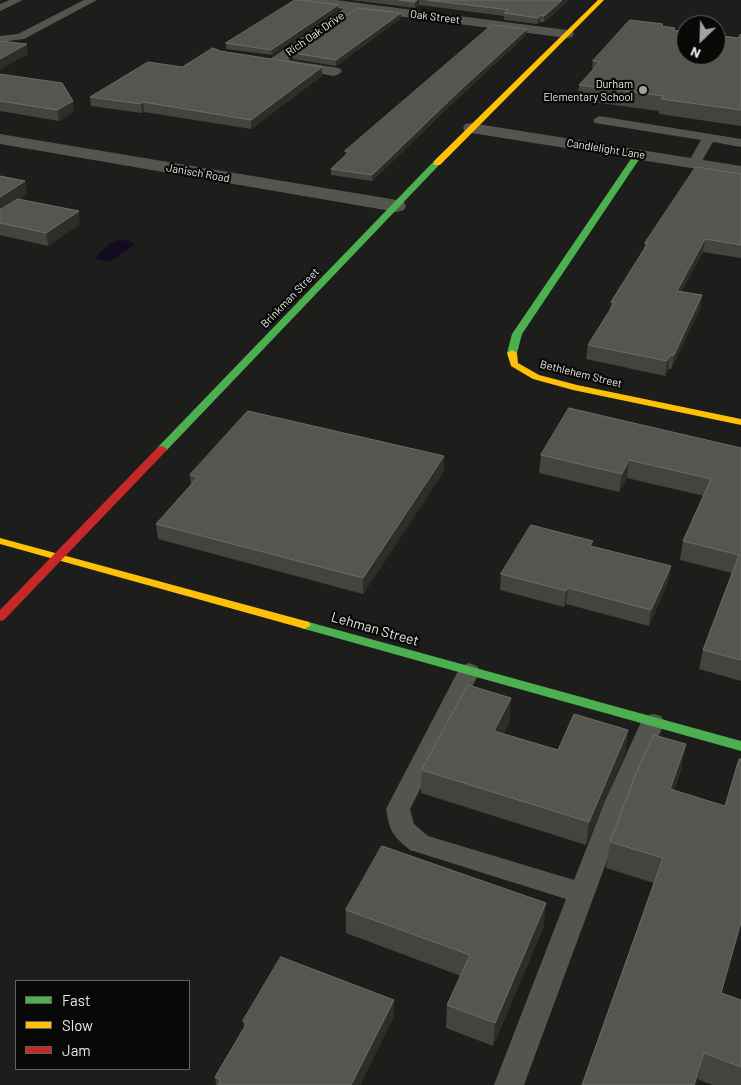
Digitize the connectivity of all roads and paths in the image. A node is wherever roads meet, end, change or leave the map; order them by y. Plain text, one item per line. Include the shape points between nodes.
1 (18, 0) edge
2 (304, 0) edge
3 (601, 0) edge
4 (323, 1) edge
5 (97, 2) edge
6 (355, 7) junction
7 (0, 8) edge
8 (567, 34) junction
9 (0, 39) edge
10 (34, 39) dead end
11 (257, 59) edge
12 (275, 62) junction
13 (334, 71) dead end
14 (599, 120) dead end
15 (471, 128) junction
16 (709, 138) junction
17 (0, 139) edge
18 (741, 143) edge
19 (638, 154) junction
20 (694, 163) junction
21 (741, 170) edge
22 (397, 206) junction
23 (741, 422) edge
24 (0, 541) edge
25 (56, 557) junction
26 (0, 617) edge
27 (469, 671) junction
28 (652, 722) junction
29 (741, 746) edge
30 (582, 893) junction
31 (509, 1085) edge

1 - 7 lane
2 - 4 street, Oak Street
3 - 8 street, Brinkman Street
4 - 6 street, Oak Street
5 - 9 lane via 20,37
5 - 10 lane
6 - 8 street, Oak Street
6 - 12 street, Rich Oak Drive
8 - 15 street, Brinkman Street
11 - 12 street
12 - 13 street
14 - 16 lane
15 - 19 street, Candlelight Lane
15 - 22 street, Brinkman Street
16 - 18 lane
16 - 20 lane
17 - 22 street, Janisch Road
19 - 20 street, Candlelight Lane
19 - 23 street, Bethlehem Street via 517,334 510,350 514,364 536,377 576,388
20 - 21 street, Candlelight Lane
22 - 25 street, Brinkman Street
24 - 25 street, Lehman Street
25 - 26 street, Brinkman Street
25 - 27 street, Lehman Street
27 - 28 street, Lehman Street
27 - 30 lane via 398,809 402,829 419,843
28 - 29 street, Lehman Street
28 - 30 lane
30 - 31 lane

